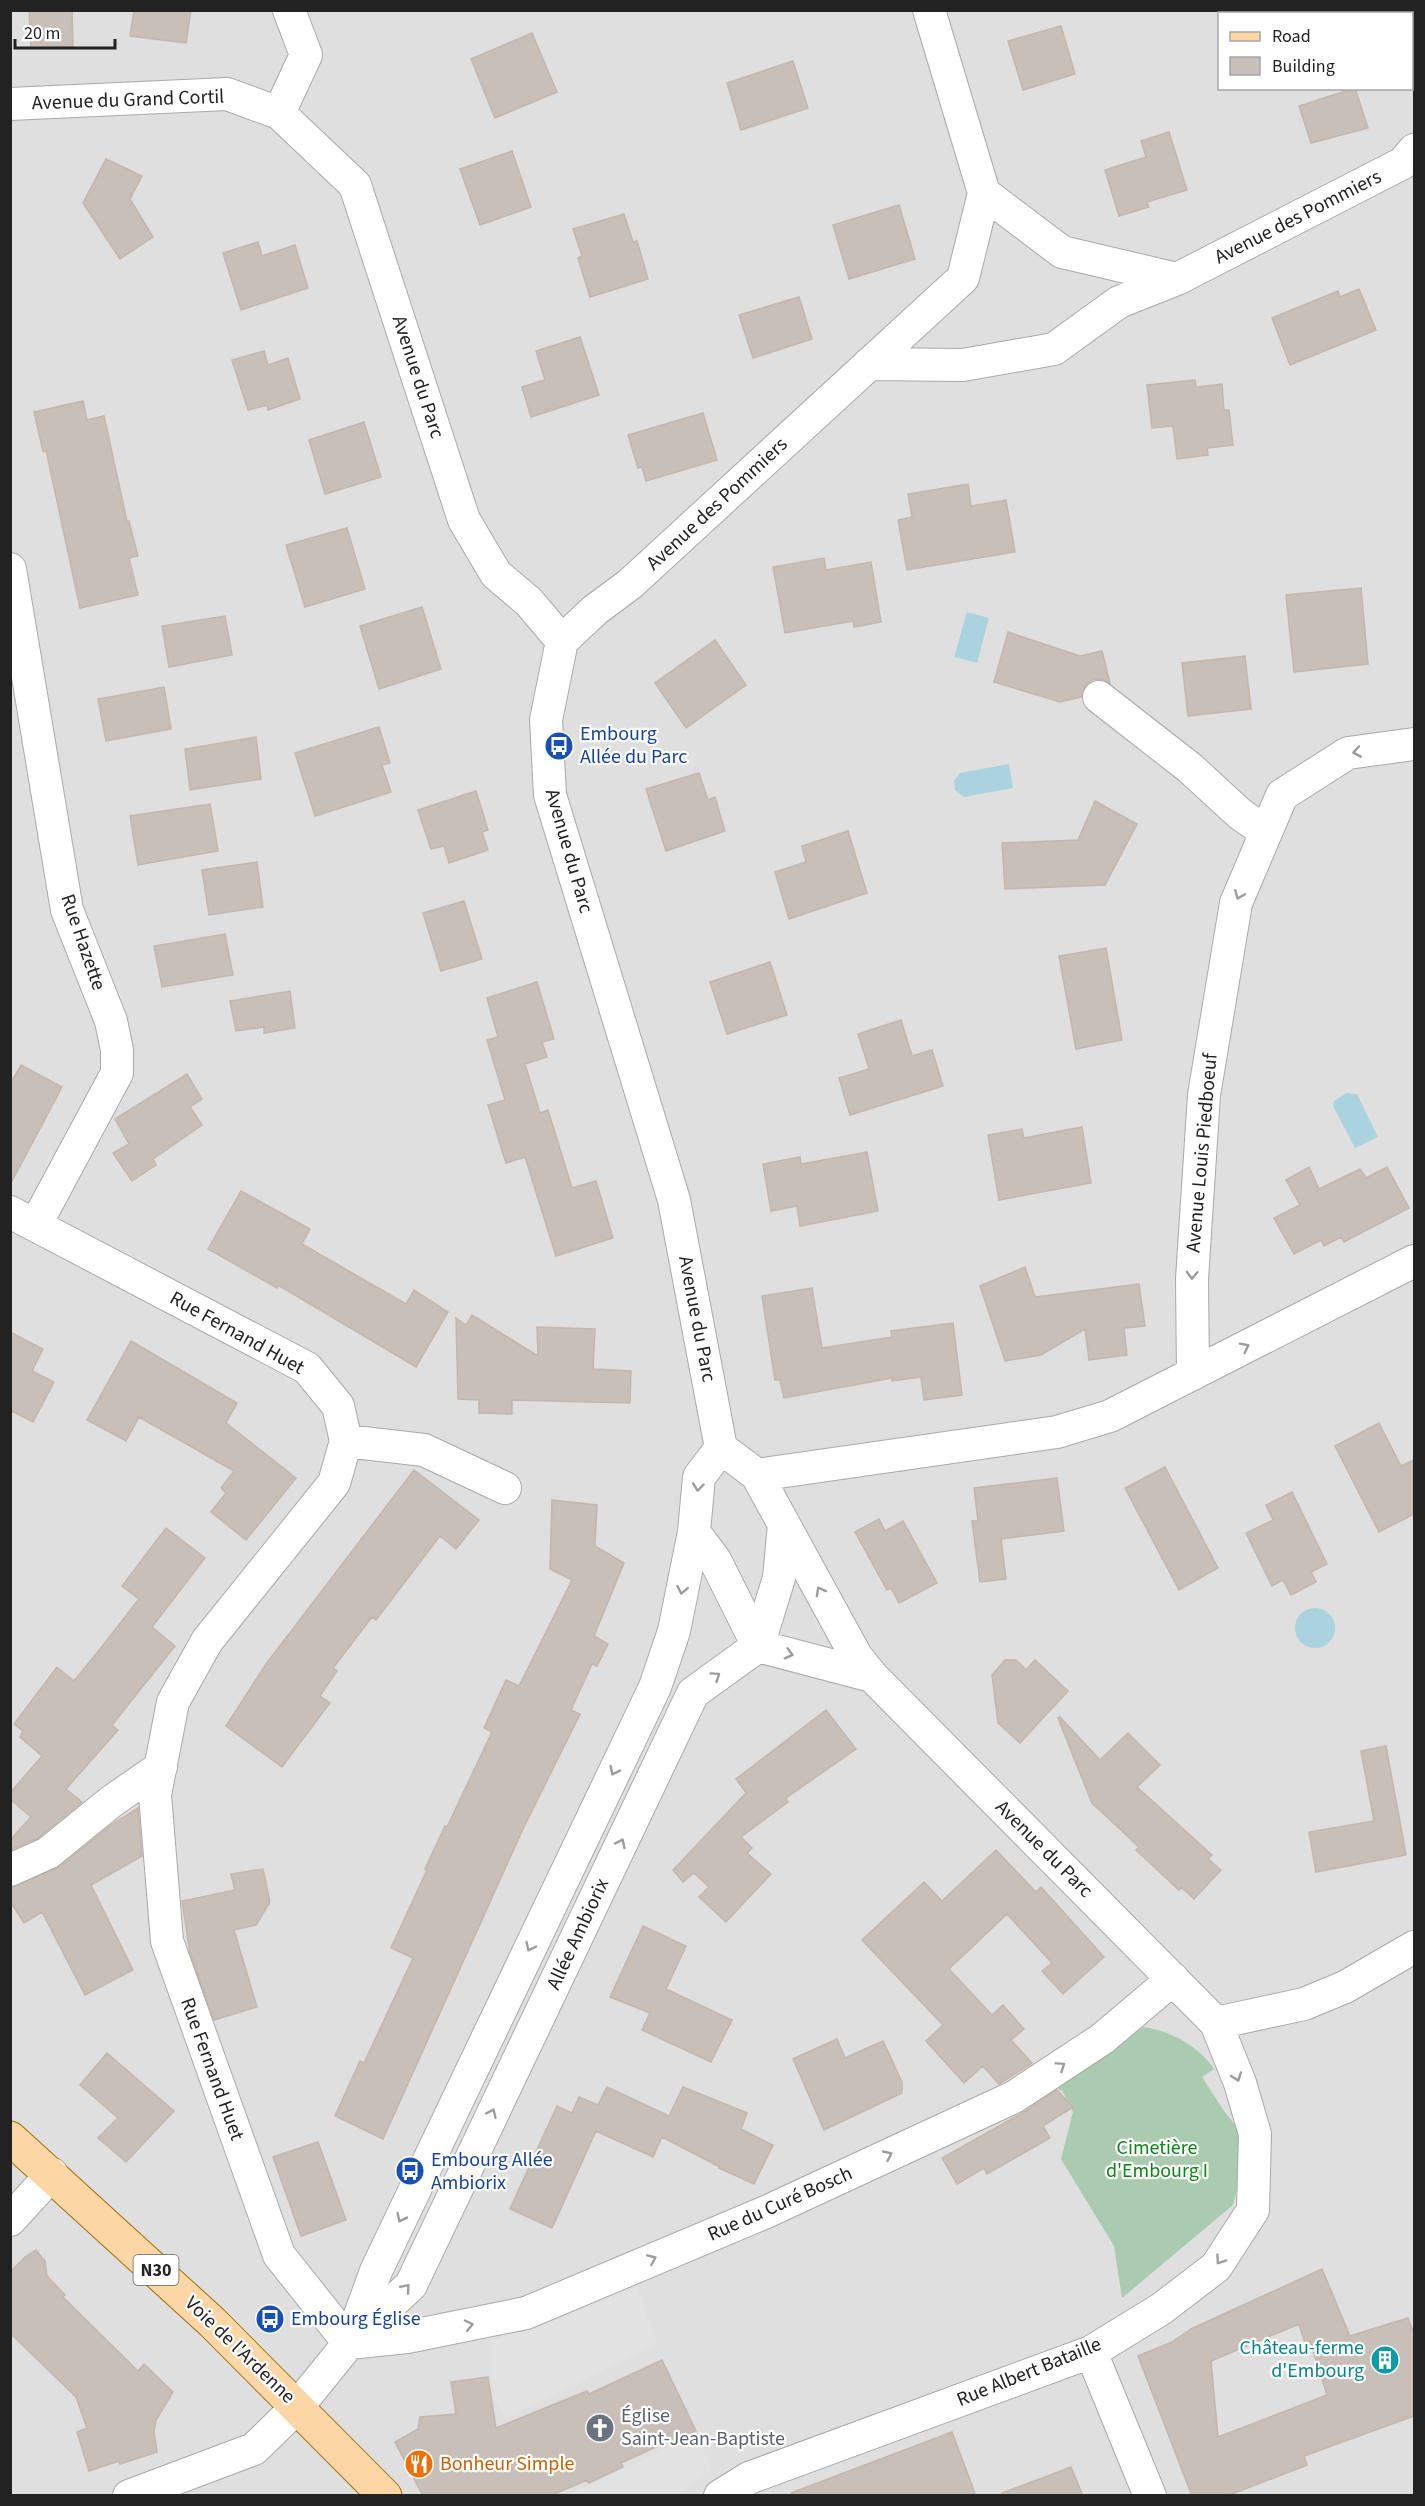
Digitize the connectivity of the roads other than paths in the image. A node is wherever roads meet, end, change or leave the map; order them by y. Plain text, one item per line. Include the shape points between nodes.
1 (289, 10) edge
2 (929, 10) edge
3 (10, 104) edge
4 (279, 112) junction
5 (1414, 150) edge
6 (984, 193) junction
7 (1177, 279) junction
8 (869, 364) junction
9 (10, 569) edge
10 (562, 640) junction
11 (1099, 697) dead end
12 (1414, 744) edge
13 (1266, 832) junction
14 (23, 1218) edge
15 (1414, 1261) edge
16 (1193, 1374) junction
17 (346, 1441) junction
18 (721, 1448) junction
19 (757, 1475) junction
20 (505, 1488) dead end
21 (784, 1524) junction
22 (694, 1532) junction
23 (758, 1646) junction
24 (872, 1676) junction
25 (161, 1767) junction
26 (10, 1870) edge
27 (1414, 1947) edge
28 (1173, 1979) junction
29 (1216, 2023) junction
30 (10, 2138) edge
31 (52, 2174) junction
32 (10, 2220) edge
33 (349, 2343) junction
34 (1091, 2352) junction
35 (298, 2406) junction
36 (129, 2496) edge
37 (385, 2496) edge
38 (720, 2496) edge
39 (1150, 2496) edge

1 - 4 street via 306,55
2 - 6 street
3 - 4 street, Avenue du Grand Cortil via 227,94
4 - 10 street, Avenue du Parc via 355,185 464,520 496,574 529,602
5 - 7 street, Avenue des Pommiers via 1403,163
6 - 7 street via 1062,252
6 - 8 street, Avenue des Pommiers via 963,278
7 - 8 street, Avenue des Pommiers via 1119,302 1054,349 963,365
8 - 10 street, Avenue des Pommiers via 646,569
9 - 14 street, Rue Hazette via 68,910 111,1021 117,1050 117,1073
10 - 18 street, Avenue du Parc via 546,720 550,795 674,1200
11 - 13 street
12 -> 13 street, Avenue Louis Piedboeuf via 1348,753 1282,795
13 -> 16 street, Avenue Louis Piedboeuf via 1236,903 1204,1095 1192,1278
14 - 17 street, Rue Fernand Huet via 307,1368 338,1406
16 -> 15 street
16 - 19 street via 1110,1416 1057,1432
17 - 20 street via 424,1450
17 - 25 street, Rue Fernand Huet via 334,1483 207,1641 173,1702
18 - 19 street, Avenue du Parc
18 -> 22 street via 699,1477
19 - 21 street, Avenue du Parc
21 - 23 street via 779,1578
24 -> 21 street, Avenue du Parc via 856,1656
22 - 23 street via 715,1560
22 -> 33 street, Allée Ambiorix via 674,1631 655,1687 376,2271
23 -> 24 street
33 -> 23 street, Allée Ambiorix via 411,2285 693,1692
24 - 28 street, Avenue du Parc
25 - 26 street via 48,1853
25 - 33 street, Rue Fernand Huet via 155,1795 167,1941 279,2255
27 - 29 street via 1345,1987 1304,2004
28 - 29 street, Avenue du Parc
33 -> 28 street, Rue du Curé Bosch via 407,2337 526,2313 765,2211 1014,2097 1102,2039
29 -> 34 street, Rue Albert Bataille via 1255,2134 1253,2210 1216,2267 1161,2309
30 - 31 main road, Voie de l'Ardenne / N30
31 - 32 street
31 - 35 main road, Voie de l'Ardenne / N30
33 - 35 street, Allée Ambiorix
34 - 38 street, Rue Albert Bataille via 749,2478
34 - 39 street
35 - 36 street, Allée Ambiorix via 254,2449
35 - 37 main road, Voie de l'Ardenne / N30

